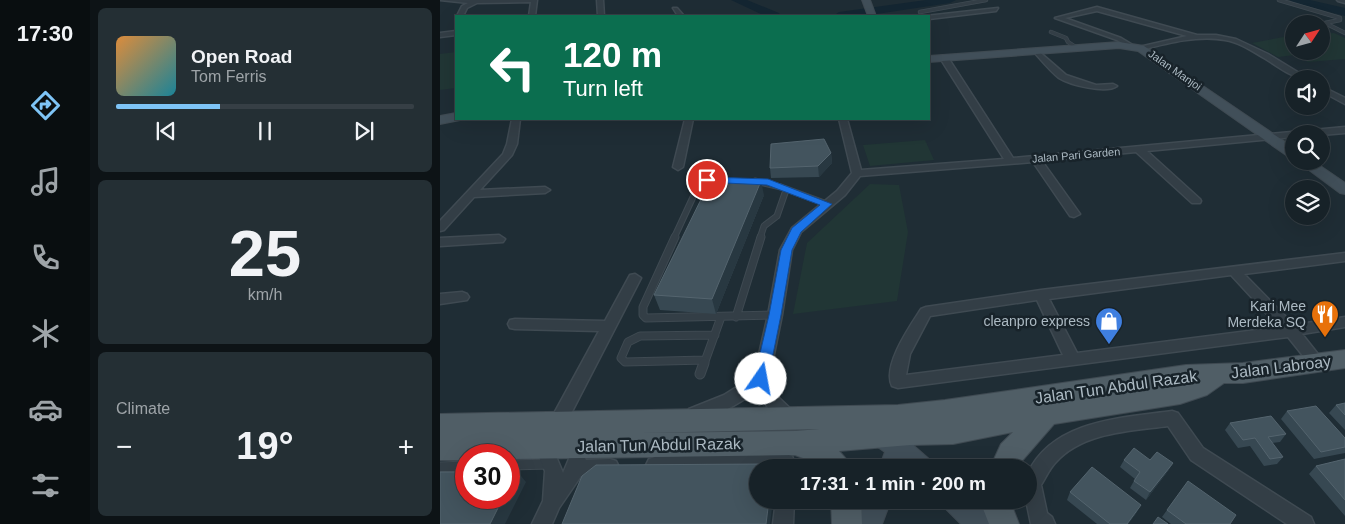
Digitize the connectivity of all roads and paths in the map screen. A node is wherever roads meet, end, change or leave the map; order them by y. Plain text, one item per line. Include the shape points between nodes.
1 (442, 0) edge
2 (600, 0) edge
3 (986, 0) edge
4 (1278, 0) edge
5 (1340, 0) edge
6 (476, 1) junction
7 (535, 1) edge
8 (866, 1) edge
9 (1345, 1) edge
10 (675, 9) dead end
11 (996, 9) dead end
12 (920, 12) dead end
13 (460, 15) edge
14 (532, 15) edge
15 (601, 15) edge
16 (680, 15) edge
17 (872, 15) edge
18 (930, 17) edge
19 (1340, 18) junction
20 (1345, 19) edge
21 (455, 31) edge
22 (1050, 32) dead end
23 (1345, 33) edge
24 (440, 35) edge
25 (1199, 38) junction
26 (1135, 46) junction
27 (1077, 48) junction
28 (1036, 51) junction
29 (930, 57) edge
30 (930, 57) edge
31 (944, 58) junction
32 (1288, 70) edge
33 (1113, 86) dead end
34 (1330, 93) edge
35 (1345, 101) edge
36 (455, 117) edge
37 (440, 120) edge
38 (516, 120) edge
39 (689, 120) edge
40 (843, 120) edge
41 (1345, 130) edge
42 (1330, 131) edge
43 (1285, 135) edge
44 (1268, 137) junction
45 (1285, 148) edge
46 (1139, 149) junction
47 (1036, 159) junction
48 (1010, 161) junction
49 (678, 168) dead end
50 (1317, 170) edge
51 (857, 173) junction
52 (725, 181) edge
53 (751, 181) edge
54 (545, 190) dead end
55 (786, 190) junction
56 (1345, 190) edge
57 (472, 194) junction
58 (1196, 201) dead end
59 (827, 204) junction
60 (1074, 214) dead end
61 (445, 218) edge
62 (440, 228) edge
63 (499, 239) dead end
64 (440, 242) edge
65 (1345, 257) edge
66 (1235, 272) junction
67 (635, 278) dead end
68 (1040, 295) junction
69 (462, 297) dead end
70 (440, 298) edge
71 (775, 315) junction
72 (721, 317) junction
73 (736, 317) junction
74 (1345, 322) edge
75 (514, 324) dead end
76 (609, 326) junction
77 (1292, 331) junction
78 (715, 335) junction
79 (1345, 359) edge
80 (705, 360) junction
81 (1073, 360) junction
82 (1318, 363) junction
83 (700, 374) dead end
84 (1217, 375) junction
85 (761, 379) junction
86 (1180, 394) junction
87 (945, 411) junction
88 (1047, 414) junction
89 (1172, 418) junction
90 (674, 422) junction
91 (440, 426) edge
92 (791, 443) edge
93 (565, 445) junction
94 (895, 446) edge
95 (440, 448) edge
96 (828, 459) edge
97 (910, 459) edge
98 (1008, 459) edge
99 (520, 461) edge
100 (455, 466) edge
101 (440, 467) edge
102 (784, 509) edge
103 (846, 509) edge
104 (874, 509) edge
105 (964, 509) edge
106 (998, 509) edge
107 (542, 524) edge
108 (783, 524) edge
109 (847, 524) edge
110 (868, 524) edge
111 (980, 524) edge
112 (1004, 524) edge
113 (1045, 524) edge
114 (1304, 524) edge

1 - 6 street
2 - 15 street
3 - 12 lane
4 - 19 lane
5 - 9 street
6 - 7 street
6 - 13 street via 464,7
7 - 14 street
8 - 17 street
10 - 16 street
11 - 18 street
19 - 20 lane
19 - 23 lane via 1325,24
21 - 24 street
22 - 27 lane via 1066,38
25 - 26 street
25 - 26 street via 1109,11 1096,10 1058,18
25 - 32 street via 1234,41
26 - 27 street
26 - 44 street, Jalan Manjoi
27 - 28 street
28 - 29 street
28 - 31 street
28 - 33 street via 1063,77 1096,88
30 - 31 street
31 - 48 street
34 - 35 street
36 - 37 street
38 - 57 street via 507,155
39 - 49 street
40 - 51 street
41 - 42 street
43 - 44 street, Jalan Pari Garden
44 - 45 street, Jalan Manjoi
44 - 46 street, Jalan Pari Garden
46 - 47 street, Jalan Pari Garden
46 - 58 street
47 - 48 street, Jalan Pari Garden
47 - 60 street
48 - 51 street, Jalan Pari Garden
50 - 56 street
51 - 59 street
52 - 72 lane via 700,182 643,307 646,318
53 - 55 lane via 774,183
54 - 57 street
55 - 59 lane
55 - 73 lane via 776,216 764,226
57 - 61 street
59 - 71 street via 796,230 786,250
61 - 62 street
63 - 64 street
65 - 66 street
66 - 68 street
66 - 77 street
67 - 76 street
68 - 81 street
68 - 81 street via 926,312 907,346 897,372 898,382
69 - 70 street
71 - 73 lane
71 - 85 street
72 - 73 lane
72 - 78 lane
74 - 77 street
75 - 76 street
76 - 93 street
77 - 81 street
77 - 82 street
78 - 80 lane
78 - 80 lane via 640,336 628,342 621,358 625,362
79 - 82 main road, Jalan Labroay
80 - 83 lane
82 - 84 main road, Jalan Labroay
84 - 86 main road, Jalan Tun Abdul Razak via 1198,388
84 - 87 main road, Jalan Tun Abdul Razak via 1186,375
85 - 90 street via 724,403
85 - 92 street
86 - 88 main road, Jalan Tun Abdul Razak
86 - 89 street
87 - 92 main road, Jalan Tun Abdul Razak via 898,416
87 - 94 street
88 - 94 main road, Jalan Tun Abdul Razak
88 - 98 main road
89 - 113 street via 1098,431 1072,440 1050,456 1032,483 1038,518
89 - 114 street via 1197,454
90 - 92 main road, Jalan Tun Abdul Razak
90 - 93 main road, Jalan Tun Abdul Razak
91 - 93 main road, Jalan Tun Abdul Razak
92 - 93 main road, Jalan Tun Abdul Razak
92 - 93 street via 786,462 629,466
92 - 94 main road, Jalan Tun Abdul Razak
92 - 96 main road via 821,452
93 - 95 main road, Jalan Tun Abdul Razak
93 - 99 lane
93 - 107 street via 552,502
94 - 97 street
100 - 101 lane
102 - 108 street
103 - 109 main road
104 - 110 street
105 - 111 street
106 - 112 main road

